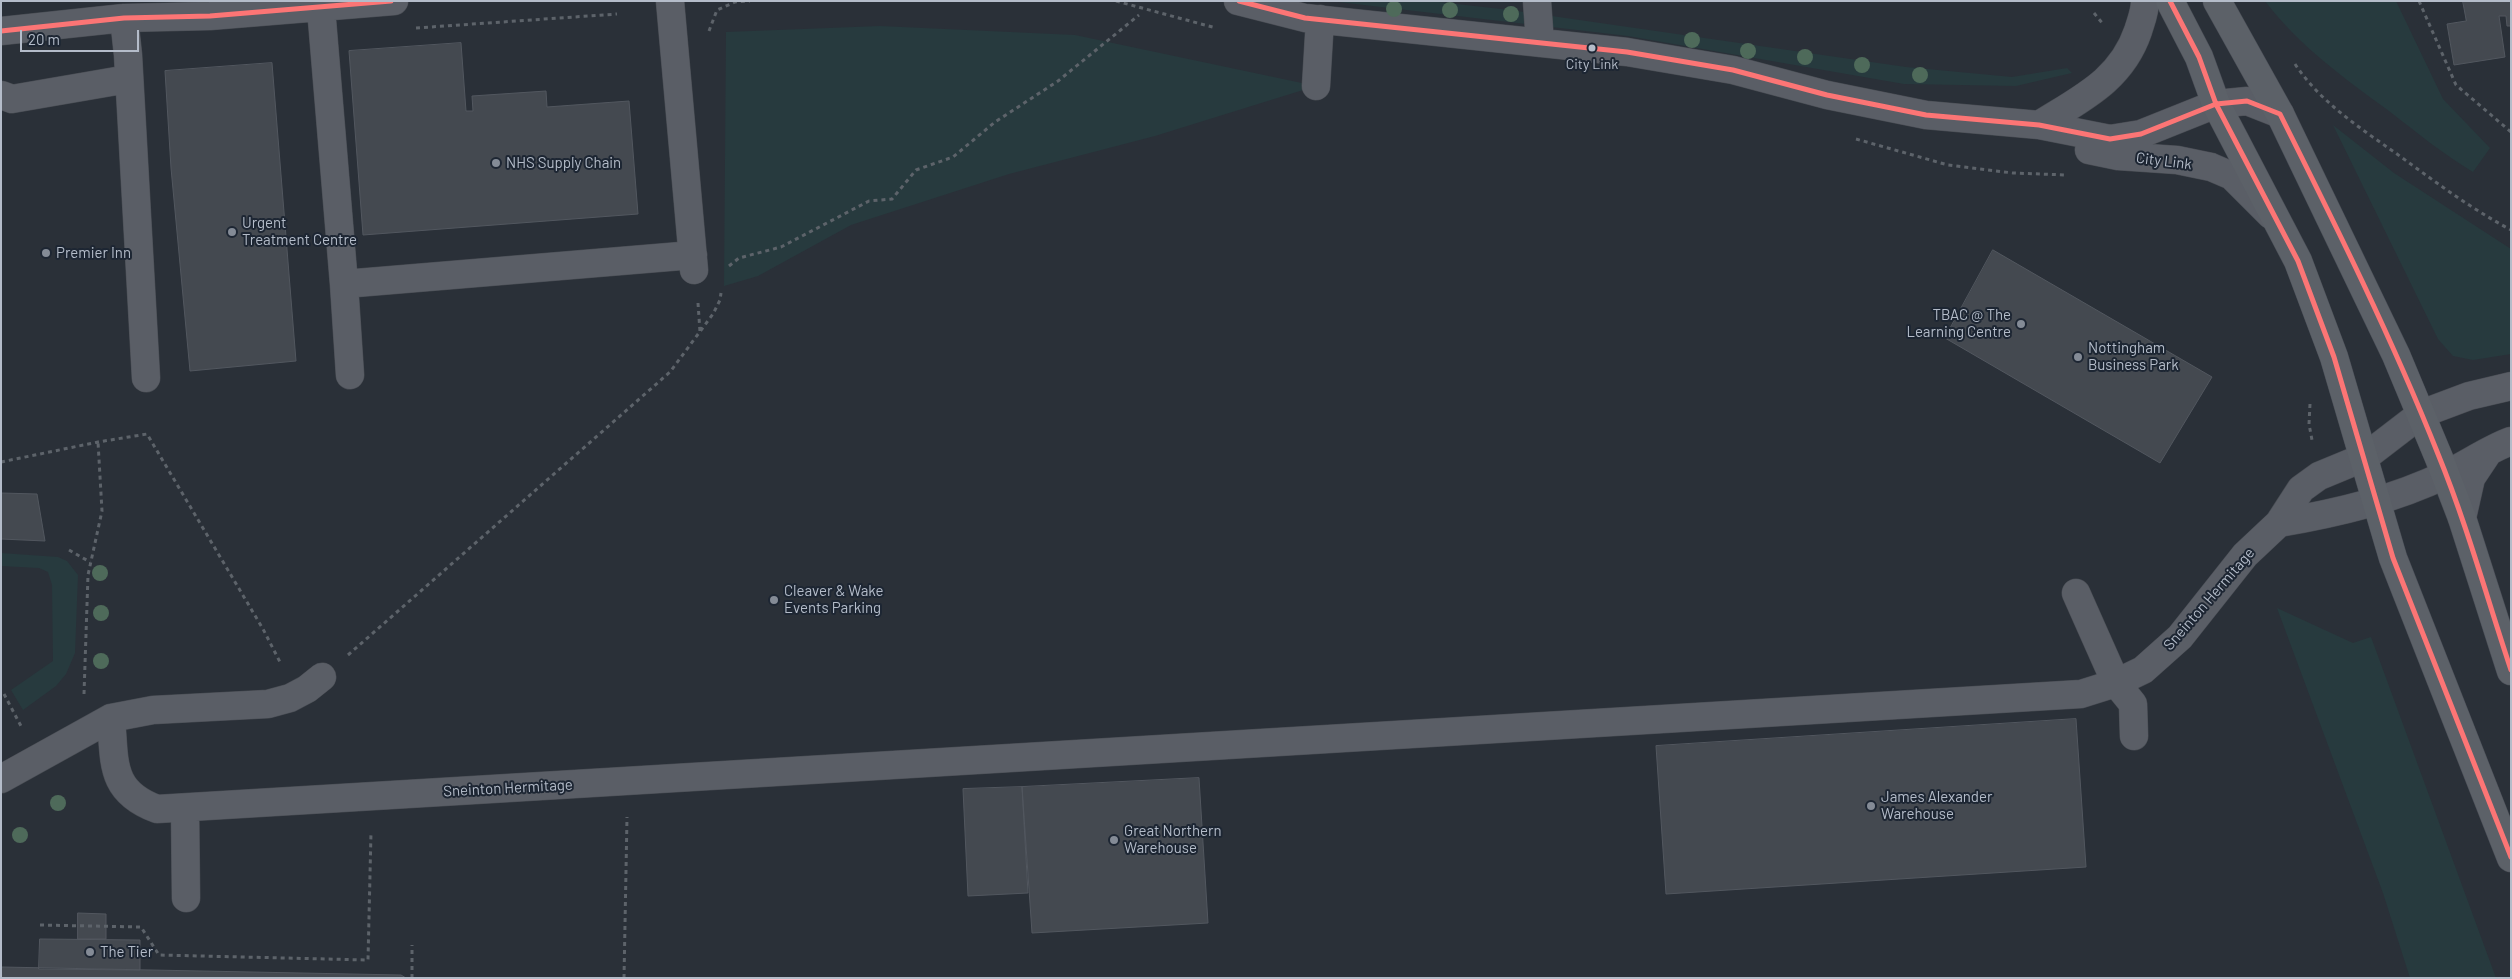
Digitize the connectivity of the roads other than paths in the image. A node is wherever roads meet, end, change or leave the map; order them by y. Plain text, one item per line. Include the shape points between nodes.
1 (394, 1) edge
2 (670, 1) edge
3 (1238, 1) edge
4 (1537, 1) edge
5 (2145, 1) edge
6 (2170, 1) edge
7 (2217, 1) edge
8 (321, 8) junction
9 (124, 18) junction
10 (1320, 19) junction
11 (1, 31) edge
12 (1540, 43) junction
13 (128, 79) junction
14 (1316, 86) dead end
15 (1, 95) edge
16 (2216, 104) junction
17 (2280, 114) junction
18 (2039, 125) junction
19 (2276, 219) junction
20 (344, 284) junction
21 (350, 375) dead end
22 (146, 378) dead end
23 (2511, 386) edge
24 (2422, 414) junction
25 (2511, 441) edge
26 (2487, 454) junction
27 (2364, 457) junction
28 (2446, 475) junction
29 (2377, 501) junction
30 (2462, 518) junction
31 (2279, 523) junction
32 (2076, 593) dead end
33 (2511, 671) edge
34 (322, 677) dead end
35 (2116, 682) junction
36 (111, 718) junction
37 (2134, 736) dead end
38 (1, 779) edge
39 (185, 808) junction
40 (2511, 858) edge
41 (186, 898) dead end

1 - 8 street
2 - 20 street via 694,262
3 - 10 street, City Link
4 - 12 street
5 - 18 street via 2135,38 2113,75
6 - 16 main road via 2199,58
7 - 17 main road
8 - 9 street via 201,17
8 - 20 street
9 - 11 street
9 - 13 street
10 - 12 street, City Link
10 - 14 street
12 - 18 street, City Link via 1627,52 1733,70 1827,95 1926,114
13 - 15 street via 12,99
13 - 22 street
16 - 17 street, City Link via 2247,101
16 - 18 street, City Link via 2141,134 2110,139
16 - 19 main road
17 - 24 main road
18 - 19 street, City Link via 2074,147 2118,156 2177,160 2211,167 2232,176
19 - 27 main road via 2298,260 2334,357
20 - 21 street
23 - 24 street, Sneinton Hermitage via 2469,396
24 - 27 street, Sneinton Hermitage
24 - 28 main road
25 - 26 street
26 - 28 street
26 - 30 street via 2471,478
27 - 29 main road
27 - 31 street, Sneinton Hermitage via 2319,476 2301,489
28 - 29 street
28 - 30 main road
29 - 31 street via 2332,514
29 - 40 main road via 2393,558
30 - 33 main road
31 - 35 street, Sneinton Hermitage via 2245,555 2180,637 2143,670
32 - 35 street
34 - 36 street via 307,689 279,701 153,710
35 - 37 street via 2133,704
35 - 39 street, Sneinton Hermitage via 2081,694
36 - 38 street
36 - 39 street, Sneinton Hermitage via 116,774 128,793 139,803 156,809
39 - 41 street

